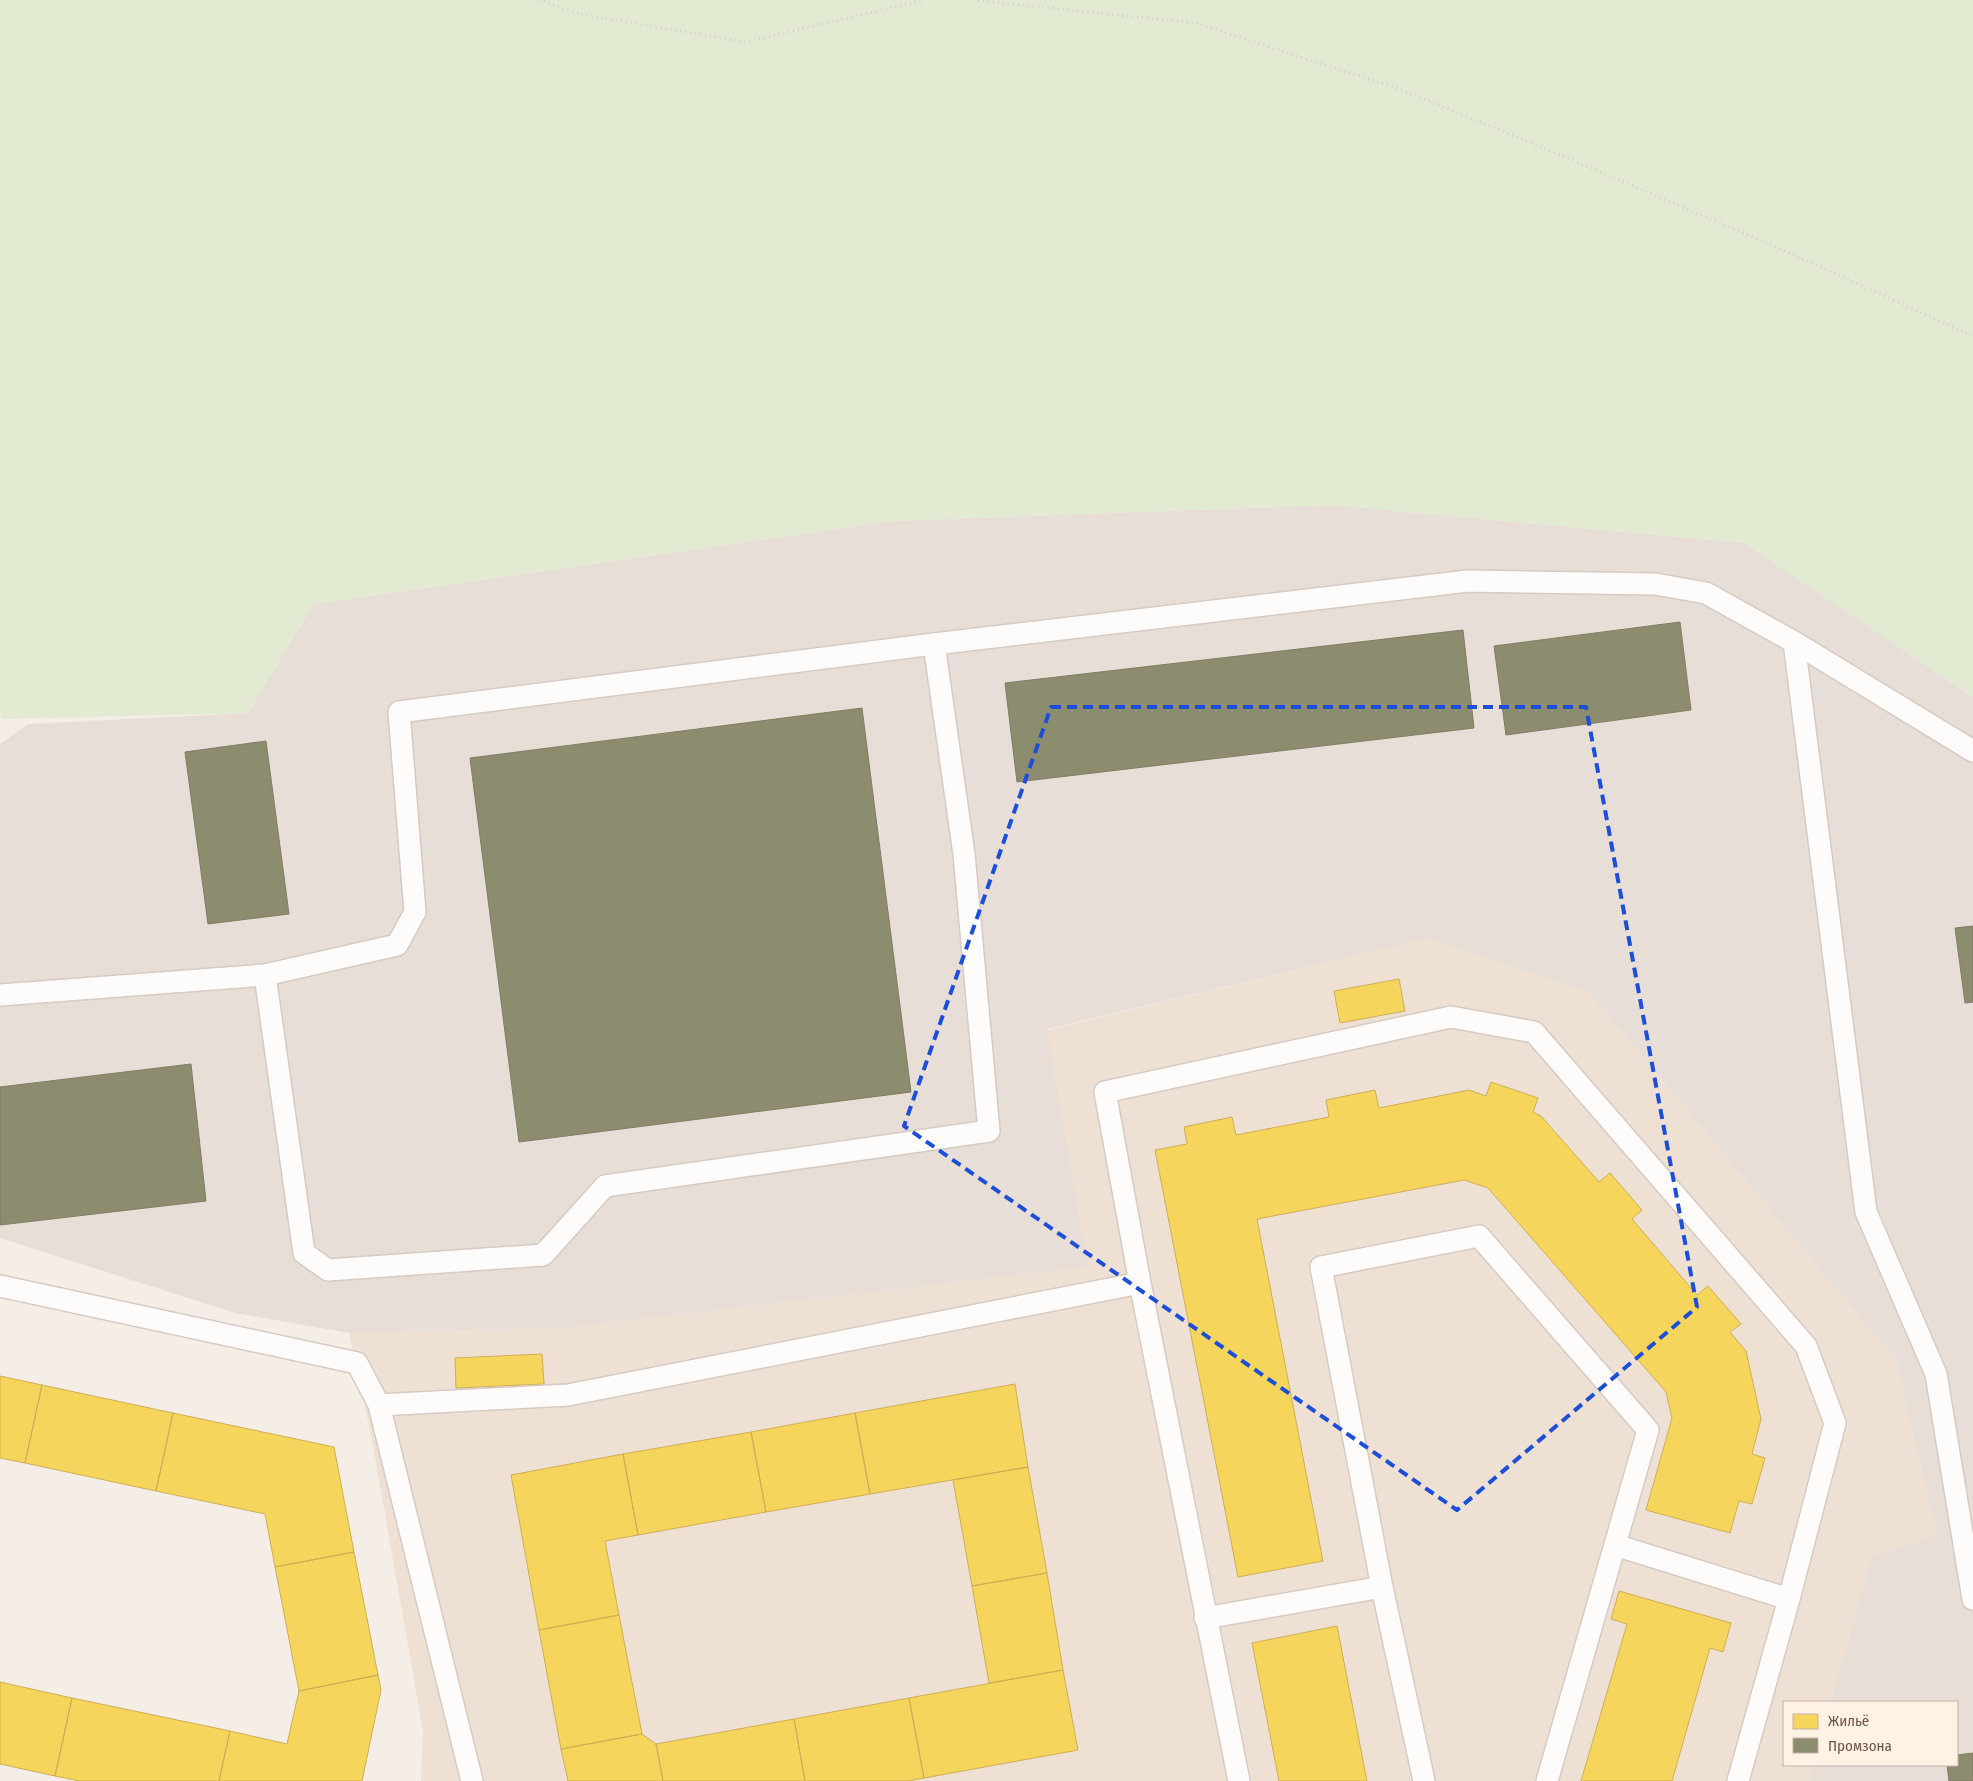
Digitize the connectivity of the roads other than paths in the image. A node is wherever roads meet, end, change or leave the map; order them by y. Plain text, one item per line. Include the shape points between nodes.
1 (1794, 642) junction
2 (934, 644) junction
3 (1973, 751) edge
4 (265, 976) junction
5 (0, 996) edge
6 (1140, 1283) junction
7 (0, 1286) edge
8 (379, 1405) junction
9 (1615, 1545) junction
10 (1382, 1587) junction
11 (1790, 1599) junction
12 (1973, 1599) edge
13 (1206, 1618) junction
14 (472, 1781) edge
15 (1239, 1781) edge
16 (1424, 1781) edge
17 (1547, 1781) edge
18 (1738, 1781) edge

1 - 2 lane via 1706,593 1655,584 1468,581
1 - 3 lane
1 - 12 lane via 1866,1212 1936,1374
2 - 4 lane via 399,712 416,912 397,945
2 - 4 lane via 964,854 989,1131 604,1186 543,1255 328,1270 304,1253
4 - 5 lane
6 - 8 lane via 568,1395
6 - 11 lane via 1105,1092 1450,1017 1534,1032 1806,1346 1835,1423
6 - 13 lane
7 - 8 lane via 357,1363
8 - 14 lane
9 - 10 lane via 1648,1430 1479,1236 1320,1267
9 - 11 lane
9 - 17 lane
10 - 13 lane
10 - 16 lane
11 - 18 lane
13 - 15 lane

